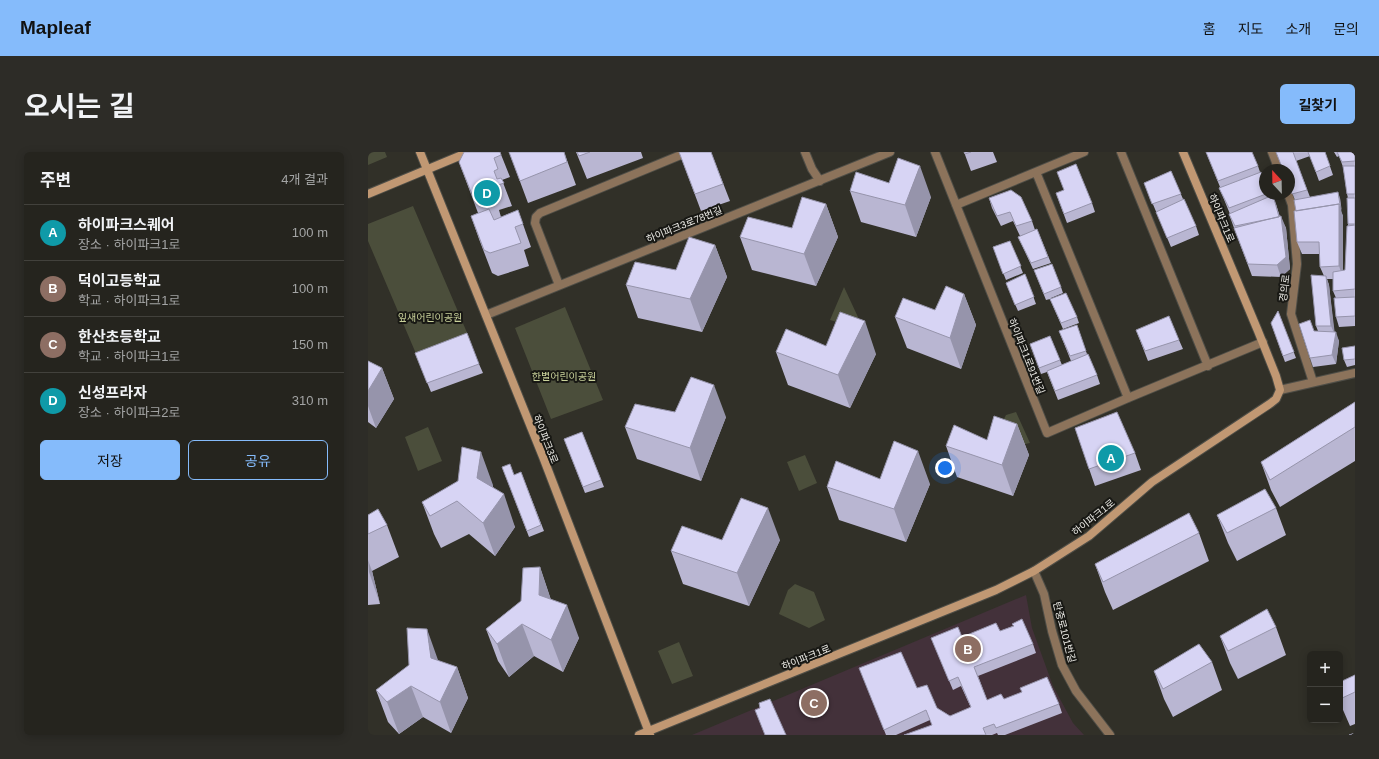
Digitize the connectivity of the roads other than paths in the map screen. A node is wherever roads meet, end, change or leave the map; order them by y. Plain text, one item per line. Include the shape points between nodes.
1 (420, 152) edge
2 (469, 152) edge
3 (688, 152) edge
4 (805, 152) edge
5 (890, 152) edge
6 (935, 152) edge
7 (1084, 152) edge
8 (1121, 152) edge
9 (1183, 152) edge
10 (1272, 152) edge
11 (1277, 164) edge
12 (427, 169) junction
13 (1036, 172) junction
14 (820, 181) junction
15 (368, 194) edge
16 (1290, 200) edge
17 (956, 205) junction
18 (559, 285) junction
19 (486, 315) junction
20 (1263, 342) junction
21 (1208, 366) junction
22 (1355, 373) edge
23 (1313, 382) junction
24 (1280, 390) junction
25 (1128, 398) junction
26 (1034, 571) junction
27 (649, 733) edge
28 (639, 735) edge
29 (1110, 735) edge

1 - 12 street, 하이파크3로
2 - 12 street
3 - 18 street via 540,213 536,217 535,223
4 - 14 street
5 - 14 street, 하이파크3로78번길
6 - 17 street, 하이파크1로91번길
7 - 13 street
8 - 21 street
9 - 20 street, 하이파크1로
10 - 11 street
12 - 15 street
12 - 19 street, 하이파크3로
13 - 17 street
13 - 25 street
14 - 18 street, 하이파크3로78번길
16 - 23 street, 경의로 via 1297,264 1291,314
17 - 25 street, 하이파크1로91번길 via 1047,433
18 - 19 street, 하이파크3로78번길
19 - 27 street, 하이파크3로
20 - 21 street, 하이파크1로91번길
20 - 24 street, 하이파크1로
21 - 25 street, 하이파크1로91번길
22 - 23 street
23 - 24 street
24 - 26 street, 하이파크1로 via 1271,403 1152,482 1089,536
26 - 27 street, 하이파크1로 via 996,590
26 - 29 street, 탄중로101번길 via 1044,594 1062,665 1076,691
27 - 28 street, 하이파크1로

